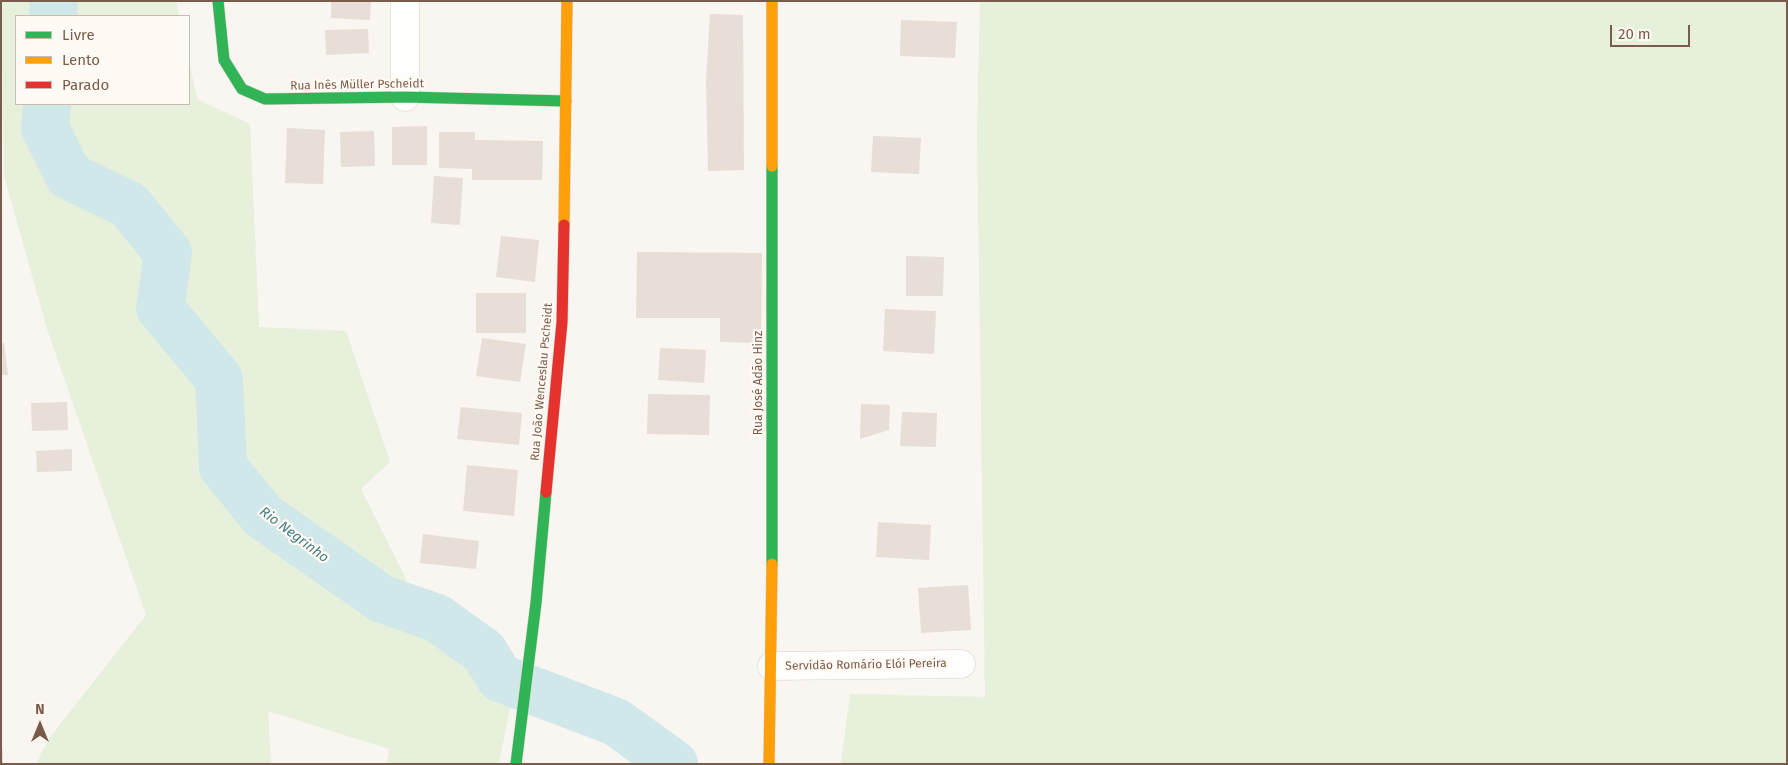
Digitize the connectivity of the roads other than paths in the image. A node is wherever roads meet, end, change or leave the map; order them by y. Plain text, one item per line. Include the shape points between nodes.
1 (218, 1) edge
2 (405, 1) edge
3 (567, 1) edge
4 (772, 1) edge
5 (406, 97) junction
6 (566, 101) junction
7 (961, 664) dead end
8 (772, 666) junction
9 (516, 764) edge
10 (769, 764) edge

1 - 5 street, Rua Inês Müller Pscheidt via 224,60 242,89 265,100
2 - 5 street
3 - 6 street, Rua João Wenceslau Pscheidt
4 - 8 street, Rua José Adão Hinz
5 - 6 street, Rua Inês Müller Pscheidt
6 - 9 street, Rua João Wenceslau Pscheidt via 562,322 536,603
7 - 8 street, Servidão Romário Elói Pereira
8 - 10 street, Rua José Adão Hinz

